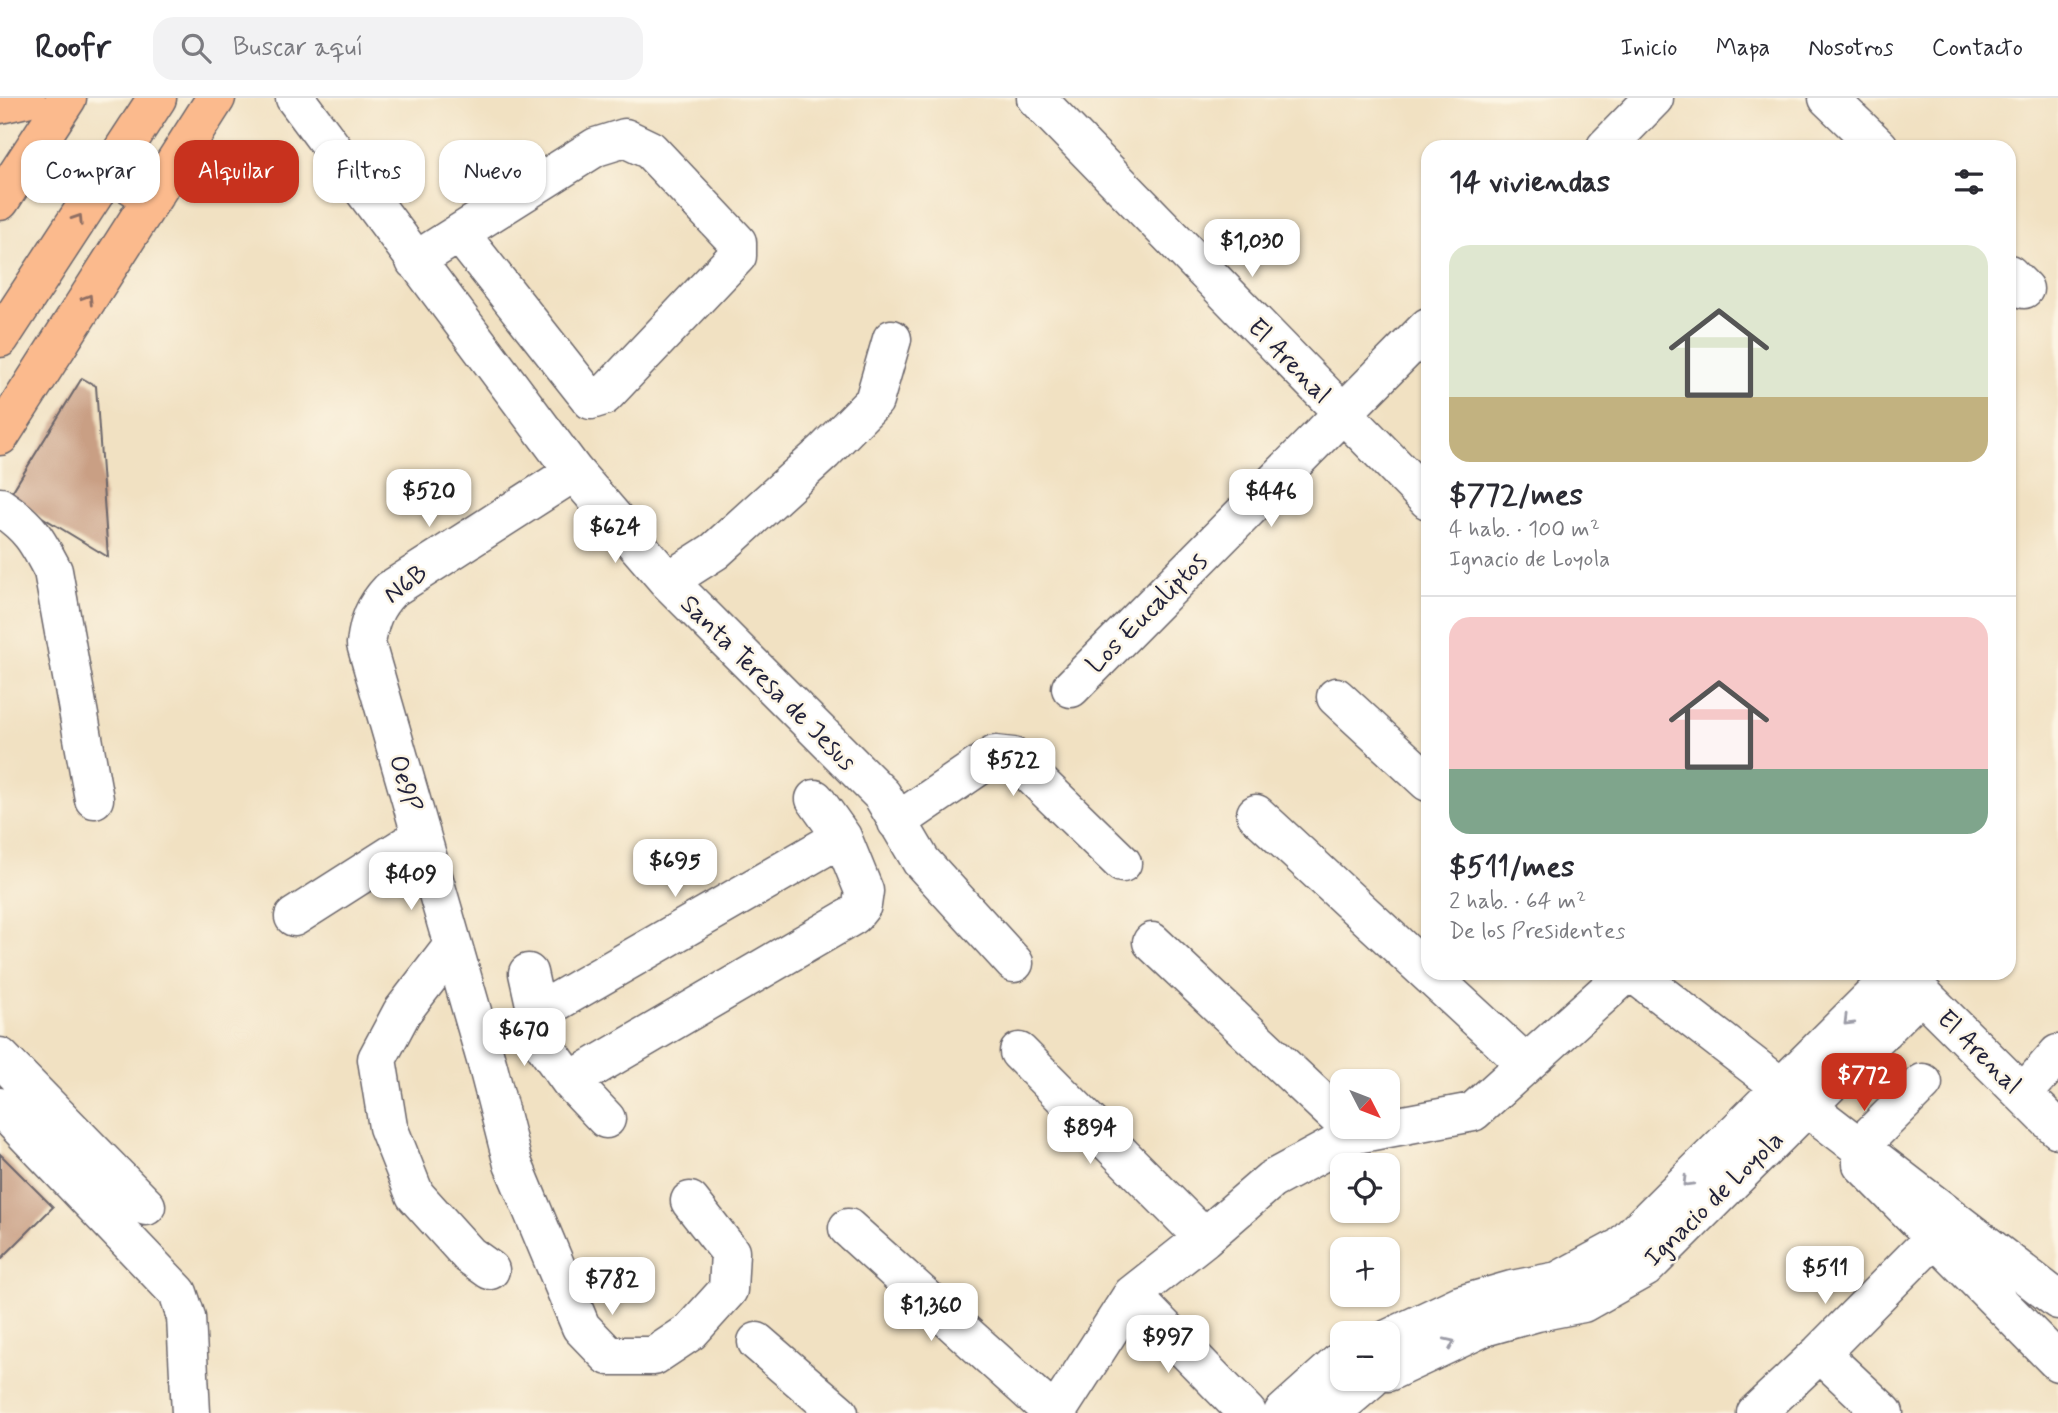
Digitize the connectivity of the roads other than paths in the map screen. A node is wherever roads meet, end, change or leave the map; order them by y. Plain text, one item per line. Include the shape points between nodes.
1 (66, 98) edge
2 (157, 98) edge
3 (216, 98) edge
4 (295, 98) edge
5 (1036, 98) edge
6 (1654, 98) edge
7 (1828, 98) edge
8 (130, 140) edge
9 (1613, 140) edge
10 (1871, 140) edge
11 (160, 184) edge
12 (0, 201) edge
13 (89, 203) edge
14 (148, 203) edge
15 (460, 234) junction
16 (415, 261) junction
17 (1421, 334) edge
18 (0, 338) edge
19 (892, 338) dead end
20 (1342, 414) junction
21 (0, 436) edge
22 (574, 472) junction
23 (1421, 493) edge
24 (0, 507) edge
25 (668, 581) junction
26 (366, 644) joint
27 (1071, 688) dead end
28 (1336, 696) dead end
29 (1421, 775) edge
30 (94, 799) dead end
31 (816, 799) dead end
32 (1256, 814) dead end
33 (897, 822) junction
34 (421, 836) junction
35 (842, 837) junction
36 (1122, 863) dead end
37 (294, 917) dead end
38 (1152, 942) dead end
39 (452, 947) junction
40 (1014, 963) dead end
41 (1421, 967) edge
42 (528, 973) dead end
43 (1435, 980) edge
44 (1619, 980) edge
45 (1642, 980) edge
46 (1906, 980) edge
47 (540, 1029) junction
48 (1018, 1052) dead end
49 (2058, 1054) edge
50 (0, 1056) edge
51 (1526, 1064) junction
52 (488, 1067) junction
53 (570, 1081) junction
54 (1923, 1083) dead end
55 (2023, 1094) junction
56 (0, 1108) edge
57 (1330, 1109) edge
58 (606, 1119) dead end
59 (1400, 1121) edge
60 (2058, 1129) edge
61 (1331, 1139) edge
62 (690, 1201) dead end
63 (146, 1206) dead end
64 (848, 1228) dead end
65 (1204, 1238) junction
66 (1934, 1238) junction
67 (490, 1270) dead end
68 (1132, 1295) junction
69 (2058, 1300) edge
70 (1480, 1314) junction
71 (1400, 1334) edge
72 (757, 1342) dead end
73 (1820, 1353) junction
74 (2058, 1362) edge
75 (1400, 1364) edge
76 (1330, 1371) edge
77 (1357, 1391) edge
78 (191, 1413) edge
79 (839, 1413) edge
80 (1055, 1413) edge
81 (1247, 1413) edge
82 (1283, 1413) edge
83 (1331, 1413) edge
84 (1756, 1413) edge
85 (1884, 1413) edge

1 - 12 main road
2 - 8 main road
3 - 11 main road
4 - 16 street, Santa Teresa de Jesus
5 - 20 street, El Arenal
6 - 9 street
7 - 10 street
18 -> 13 main road
21 -> 14 main road
15 - 15 street via 596,147 625,138 650,150 737,242 737,256 604,396 591,400
15 - 16 street
16 - 22 street, Santa Teresa de Jesus
17 - 20 street, Los Eucaliptos
19 - 25 street via 874,401 715,551
20 - 23 street, El Arenal
20 - 27 street, Los Eucaliptos
22 - 25 street, Santa Teresa de Jesus
22 - 26 street, N6B via 390,590 376,605
24 - 30 street via 36,537 53,571
25 - 33 street, Santa Teresa de Jesus via 882,795
26 - 34 street, Oe9P
28 - 29 street
31 - 35 street
32 - 41 street
33 - 36 street via 995,755 1013,757
33 - 40 street, Santa Teresa de Jesus via 920,861
34 - 37 street
34 - 39 street, Oe9P
35 - 47 street
35 - 53 street via 864,891 862,905 854,915
38 - 57 street
39 - 52 street, Oe9P
39 - 67 street via 402,1012 377,1059 388,1127 415,1195 469,1255
42 - 47 street
43 - 51 street
44 - 51 street
45 - 69 street
46 - 55 street, El Arenal
46 - 70 street, Ignacio de Loyola via 1645,1268 1583,1303 1537,1312
47 - 52 street via 523,1056
47 - 53 street
48 - 65 street
49 - 55 street
50 - 63 street
51 - 59 street via 1473,1112
52 - 62 street, Oe9P via 513,1164 581,1326 609,1356 654,1356 690,1332 728,1290 730,1252
53 - 58 street
54 - 66 street via 1862,1144 1862,1164
55 - 60 street, El Arenal
56 - 78 street via 178,1293 186,1317
61 - 65 street via 1271,1180
64 - 80 street
65 - 68 street
66 - 73 street
66 - 74 street
68 - 80 street
68 - 81 street
70 - 71 street, Ignacio de Loyola via 1460,1306
75 -> 70 street, Ignacio de Loyola
72 - 79 street
73 - 84 street
73 - 85 street
76 - 82 street
77 - 83 street

